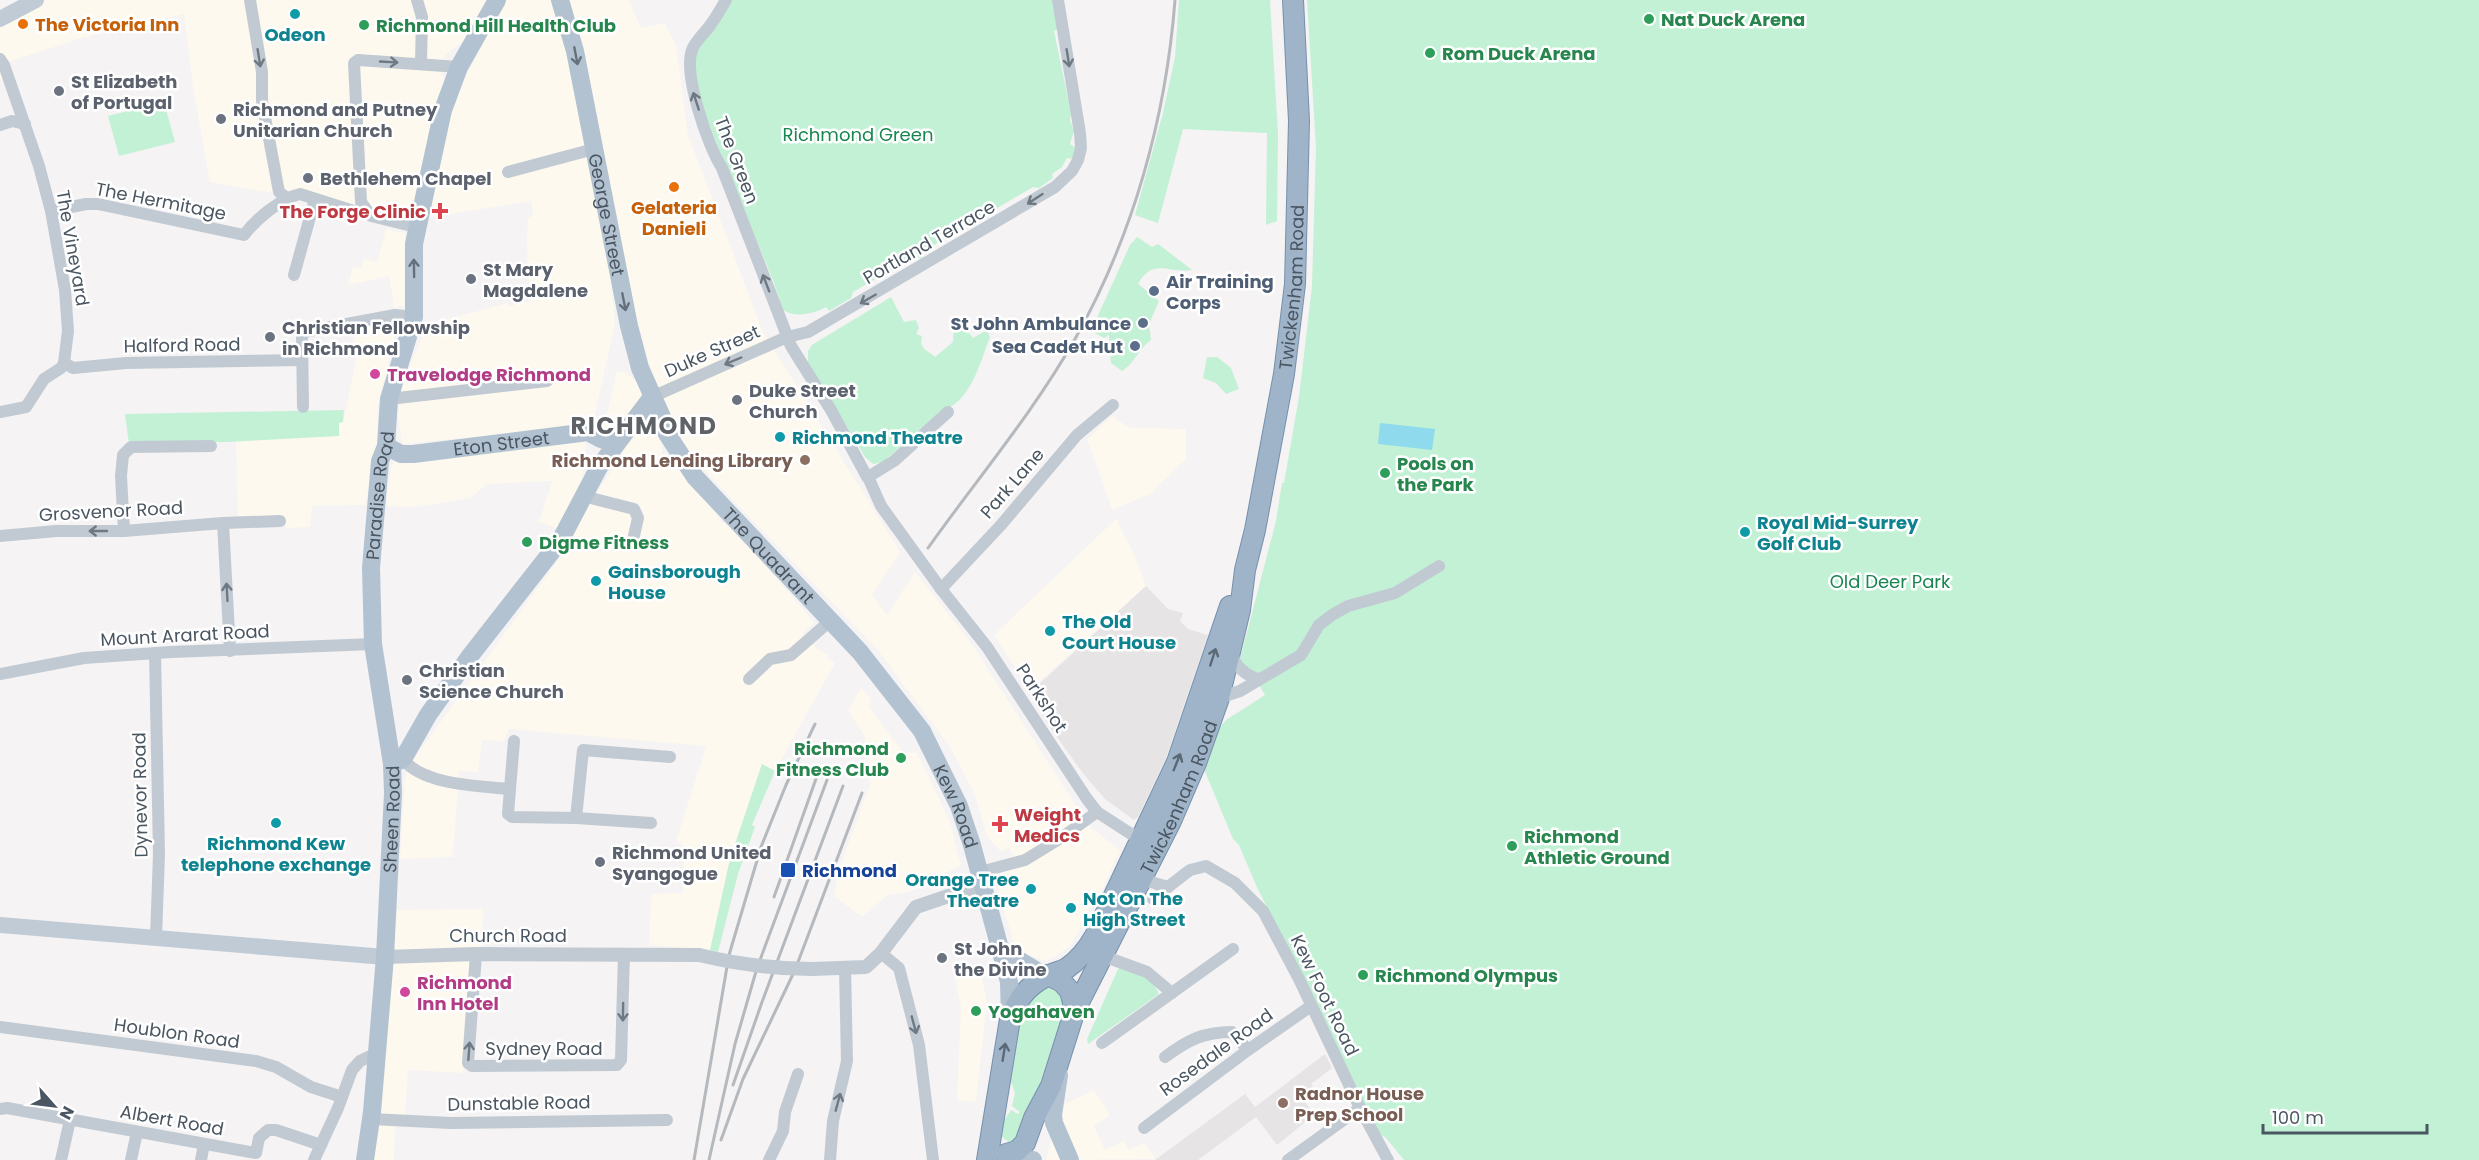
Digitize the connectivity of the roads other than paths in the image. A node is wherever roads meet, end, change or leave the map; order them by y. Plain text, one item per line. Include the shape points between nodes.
1 (36, 0) edge
2 (250, 0) edge
3 (417, 0) edge
4 (496, 0) edge
5 (560, 0) edge
6 (726, 0) edge
7 (1058, 0) edge
8 (1293, 0) edge
9 (0, 19) edge
10 (0, 59) edge
11 (421, 63) junction
12 (459, 67) junction
13 (24, 123) junction
14 (0, 125) edge
15 (594, 149) junction
16 (508, 172) dead end
17 (287, 198) junction
18 (315, 199) junction
19 (365, 210) junction
20 (51, 211) junction
21 (417, 230) junction
22 (294, 275) dead end
23 (414, 317) junction
24 (787, 338) junction
25 (302, 360) junction
26 (64, 363) junction
27 (547, 381) dead end
28 (652, 397) junction
29 (389, 399) junction
30 (1113, 405) dead end
31 (303, 407) dead end
32 (0, 412) edge
33 (948, 412) dead end
34 (636, 419) junction
35 (662, 426) junction
36 (616, 444) junction
37 (211, 446) dead end
38 (386, 446) junction
39 (868, 477) junction
40 (583, 496) junction
41 (280, 521) dead end
42 (223, 523) junction
43 (124, 531) junction
44 (0, 536) edge
45 (633, 540) dead end
46 (1440, 566) dead end
47 (1245, 570) junction
48 (941, 589) junction
49 (830, 621) junction
50 (373, 644) junction
51 (1231, 650) junction
52 (230, 651) junction
53 (155, 653) junction
54 (0, 674) edge
55 (749, 679) dead end
56 (882, 679) joint
57 (1259, 679) junction
58 (1219, 698) junction
59 (1195, 712) junction
60 (514, 741) dead end
61 (670, 757) dead end
62 (397, 761) junction
63 (510, 789) junction
64 (1097, 812) junction
65 (576, 818) junction
66 (651, 823) dead end
67 (1142, 841) junction
68 (982, 878) junction
69 (1142, 879) junction
70 (1168, 888) junction
71 (1153, 900) dead end
72 (0, 925) edge
73 (156, 937) junction
74 (999, 948) junction
75 (1233, 950) dead end
76 (881, 953) junction
77 (476, 954) junction
78 (624, 954) junction
79 (385, 957) junction
80 (1103, 957) junction
81 (845, 969) junction
82 (1047, 976) junction
83 (1172, 993) junction
84 (1311, 1006) junction
85 (1075, 1010) junction
86 (1010, 1019) junction
87 (0, 1027) edge
88 (1102, 1043) dead end
89 (1064, 1050) junction
90 (1248, 1050) junction
91 (377, 1053) junction
92 (1165, 1057) dead end
93 (798, 1074) dead end
94 (342, 1097) junction
95 (1360, 1108) junction
96 (0, 1109) edge
97 (371, 1119) junction
98 (70, 1120) junction
99 (667, 1120) dead end
100 (1144, 1128) dead end
101 (137, 1132) junction
102 (204, 1144) junction
103 (321, 1144) junction
104 (255, 1156) edge
105 (1015, 1159) edge
106 (61, 1160) edge
107 (131, 1160) edge
108 (201, 1160) edge
109 (314, 1160) edge
110 (365, 1160) edge
111 (769, 1160) edge
112 (830, 1160) edge
113 (933, 1160) edge
114 (1070, 1160) edge
115 (1288, 1160) edge
116 (1388, 1160) edge

1 - 9 main road
2 -> 17 street via 262,72 262,101 279,192
3 - 11 street via 422,17
4 - 12 main road, Paradise Road
5 -> 15 main road, George Street via 575,51
24 -> 6 street, The Green via 722,168 714,157 692,90 692,49
7 -> 24 street, Portland Terrace via 1081,148 1078,160 1063,180 808,332
8 - 47 highway, Twickenham Road via 1299,122 1295,284 1274,433
10 - 13 street, The Vineyard
11 - 12 street
19 -> 11 street via 361,202 354,63
12 - 21 main road, Paradise Road via 443,110
13 - 14 street
13 - 20 street, The Vineyard
15 - 16 street
15 -> 28 main road, George Street via 629,326
17 - 18 street via 300,194
17 - 20 street, The Hermitage via 256,220 244,236 98,204
18 - 19 street via 357,212
18 - 22 street
19 - 21 street via 371,216
20 - 26 street, The Vineyard via 65,290 68,342
23 -> 21 main road, Paradise Road
23 - 25 street via 395,315 306,331 302,336
23 - 29 main road, Paradise Road
24 -> 28 street, Duke Street
24 - 39 street, The Green
25 - 26 street, Halford Road via 126,363 73,368
25 - 31 street
26 - 32 street via 44,379 26,407
27 - 29 street
28 - 34 main road, Sheen Road
28 - 35 main road, George Street
29 - 38 main road, Paradise Road
30 - 48 street, Park Lane via 1077,435
33 - 39 street via 894,461
34 - 35 main road
34 - 36 main road, Sheen Road
35 - 49 main road, The Quadrant via 695,477
36 - 38 main road, Eton Street via 588,432 413,454 401,454
36 - 40 main road, Sheen Road
37 - 43 street via 131,447 123,455 121,476
38 - 50 main road, Paradise Road via 380,461 371,568
39 - 48 street, Parkshot via 881,506
40 - 45 street via 634,508 638,518
40 - 62 main road, Sheen Road via 566,534 470,656
41 - 42 street, Grosvenor Road
42 - 43 street, Grosvenor Road
52 -> 42 street
43 -> 44 street, Grosvenor Road
46 - 57 street via 1395,593 1356,603 1332,615 1319,625 1301,655
47 - 51 highway, Twickenham Road
59 -> 47 highway, Twickenham Road via 1228,609
48 - 64 street, Parkshot via 987,647
49 - 55 street via 791,655 770,659
49 - 56 main road, The Quadrant
50 - 52 street, Mount Ararat Road
50 - 62 main road, Paradise Road
51 - 57 street via 1240,668
51 - 58 highway, Twickenham Road
52 - 53 street, Mount Ararat Road
53 - 54 street, Mount Ararat Road via 84,658
53 - 73 street, Dynevor Road via 159,854
56 - 68 main road, Kew Road via 922,731 958,806
57 - 58 street
58 - 59 street
58 - 69 highway, Twickenham Road via 1184,792
67 -> 59 highway, Twickenham Road
60 - 63 street
61 - 65 street via 583,750
62 - 63 street via 423,775 455,783
62 - 79 main road, Sheen Road
63 - 65 street via 508,814 512,817
64 - 67 street, Parkshot
64 - 68 street via 1025,860
65 - 66 street
67 - 82 highway, Twickenham Road via 1088,947 1067,968
68 - 74 main road, Kew Road
68 - 76 street, Church Road via 916,907
69 - 70 street
69 - 80 highway, Twickenham Road
70 - 71 street
70 - 84 street, Kew Foot Road via 1190,870 1206,866 1235,883 1263,911
72 - 73 main road, Church Road
73 - 79 main road, Church Road
74 - 82 main road
74 - 86 main road, Kew Road via 1009,982
75 - 83 street
76 - 81 street, Church Road via 866,967
76 -> 113 street via 899,968 919,1045
77 - 78 street, Church Road
78 -> 77 street, Sydney Road via 621,1060 617,1065 472,1066 468,1063
77 - 79 street, Church Road
78 - 81 street, Church Road, bridge via 699,955 775,969
79 - 91 main road, Sheen Road
80 - 83 street via 1147,972
80 - 85 highway, Twickenham Road
112 -> 81 street via 833,1121 847,1061
82 - 85 highway via 1062,982 1070,991
82 - 86 highway, Twickenham Road via 1024,992
83 - 88 street
84 - 90 street, Rosedale Road
84 - 95 street, Kew Foot Road
85 - 89 highway, Twickenham Road
105 -> 86 highway, Twickenham Road via 998,1150 991,1140
87 - 94 street, Houblon Road via 256,1061 276,1066 311,1087
89 - 105 highway, Twickenham Road via 1036,1144
89 - 114 main road via 1053,1115
90 - 92 street via 1232,1032 1208,1033
90 - 100 street, Rosedale Road
91 - 94 street via 352,1070
91 - 97 main road, Sheen Road
93 - 111 street via 783,1131
94 - 103 street
95 - 115 street
95 - 116 street, Kew Foot Road
96 - 98 street, Albert Road
97 - 99 street, Dunstable Road via 451,1123
97 - 110 main road, Sheen Road
98 - 101 street, Albert Road
98 - 106 street
101 - 102 street, Albert Road
101 - 107 street
102 - 104 street, Albert Road
102 - 108 street
103 - 104 street, Albert Road via 268,1130 259,1138
103 - 109 street

